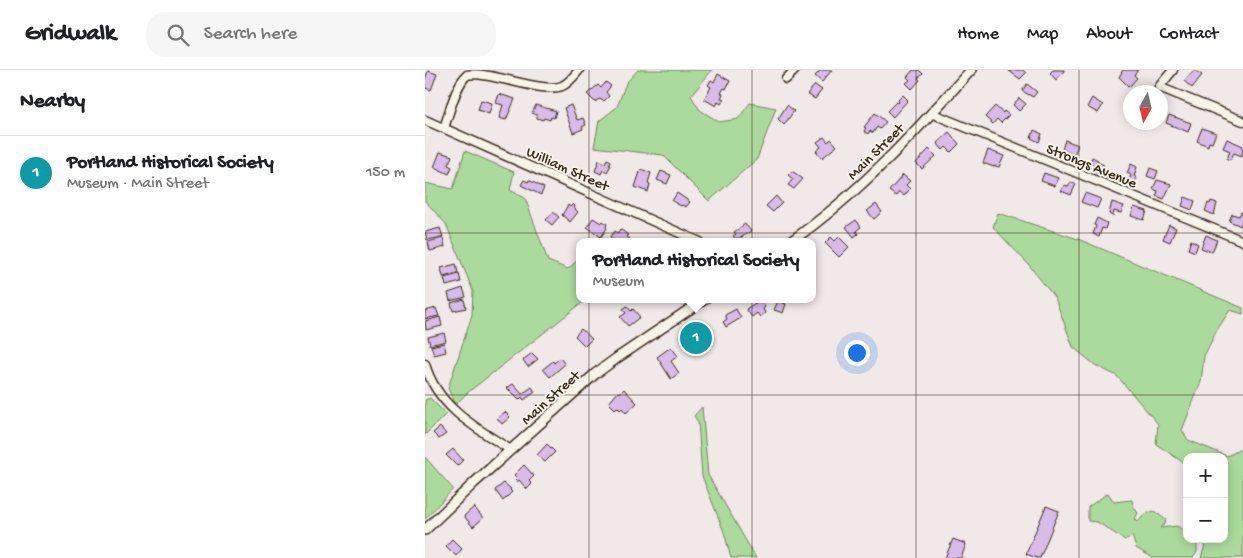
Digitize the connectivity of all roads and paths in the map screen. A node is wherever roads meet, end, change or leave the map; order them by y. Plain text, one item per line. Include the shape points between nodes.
1 (579, 70) edge
2 (795, 70) edge
3 (971, 70) edge
4 (1173, 70) edge
5 (786, 79) dead end
6 (931, 113) junction
7 (425, 120) edge
8 (1243, 122) edge
9 (444, 128) junction
10 (692, 238) edge
11 (795, 238) edge
12 (1243, 241) edge
13 (699, 303) edge
14 (425, 364) edge
15 (511, 450) junction
16 (425, 530) edge

1 - 9 street via 560,87 498,72 480,70 468,74 459,86
2 - 5 street
3 - 6 main road, Main Street
4 - 8 street via 1159,87
6 - 11 main road, Main Street via 855,191
6 - 12 street, Strongs Avenue
7 - 9 street, William Street
9 - 10 street, William Street
13 - 15 main road, Main Street via 595,374
14 - 15 street via 436,392 452,409 469,424
15 - 16 main road, Main Street

